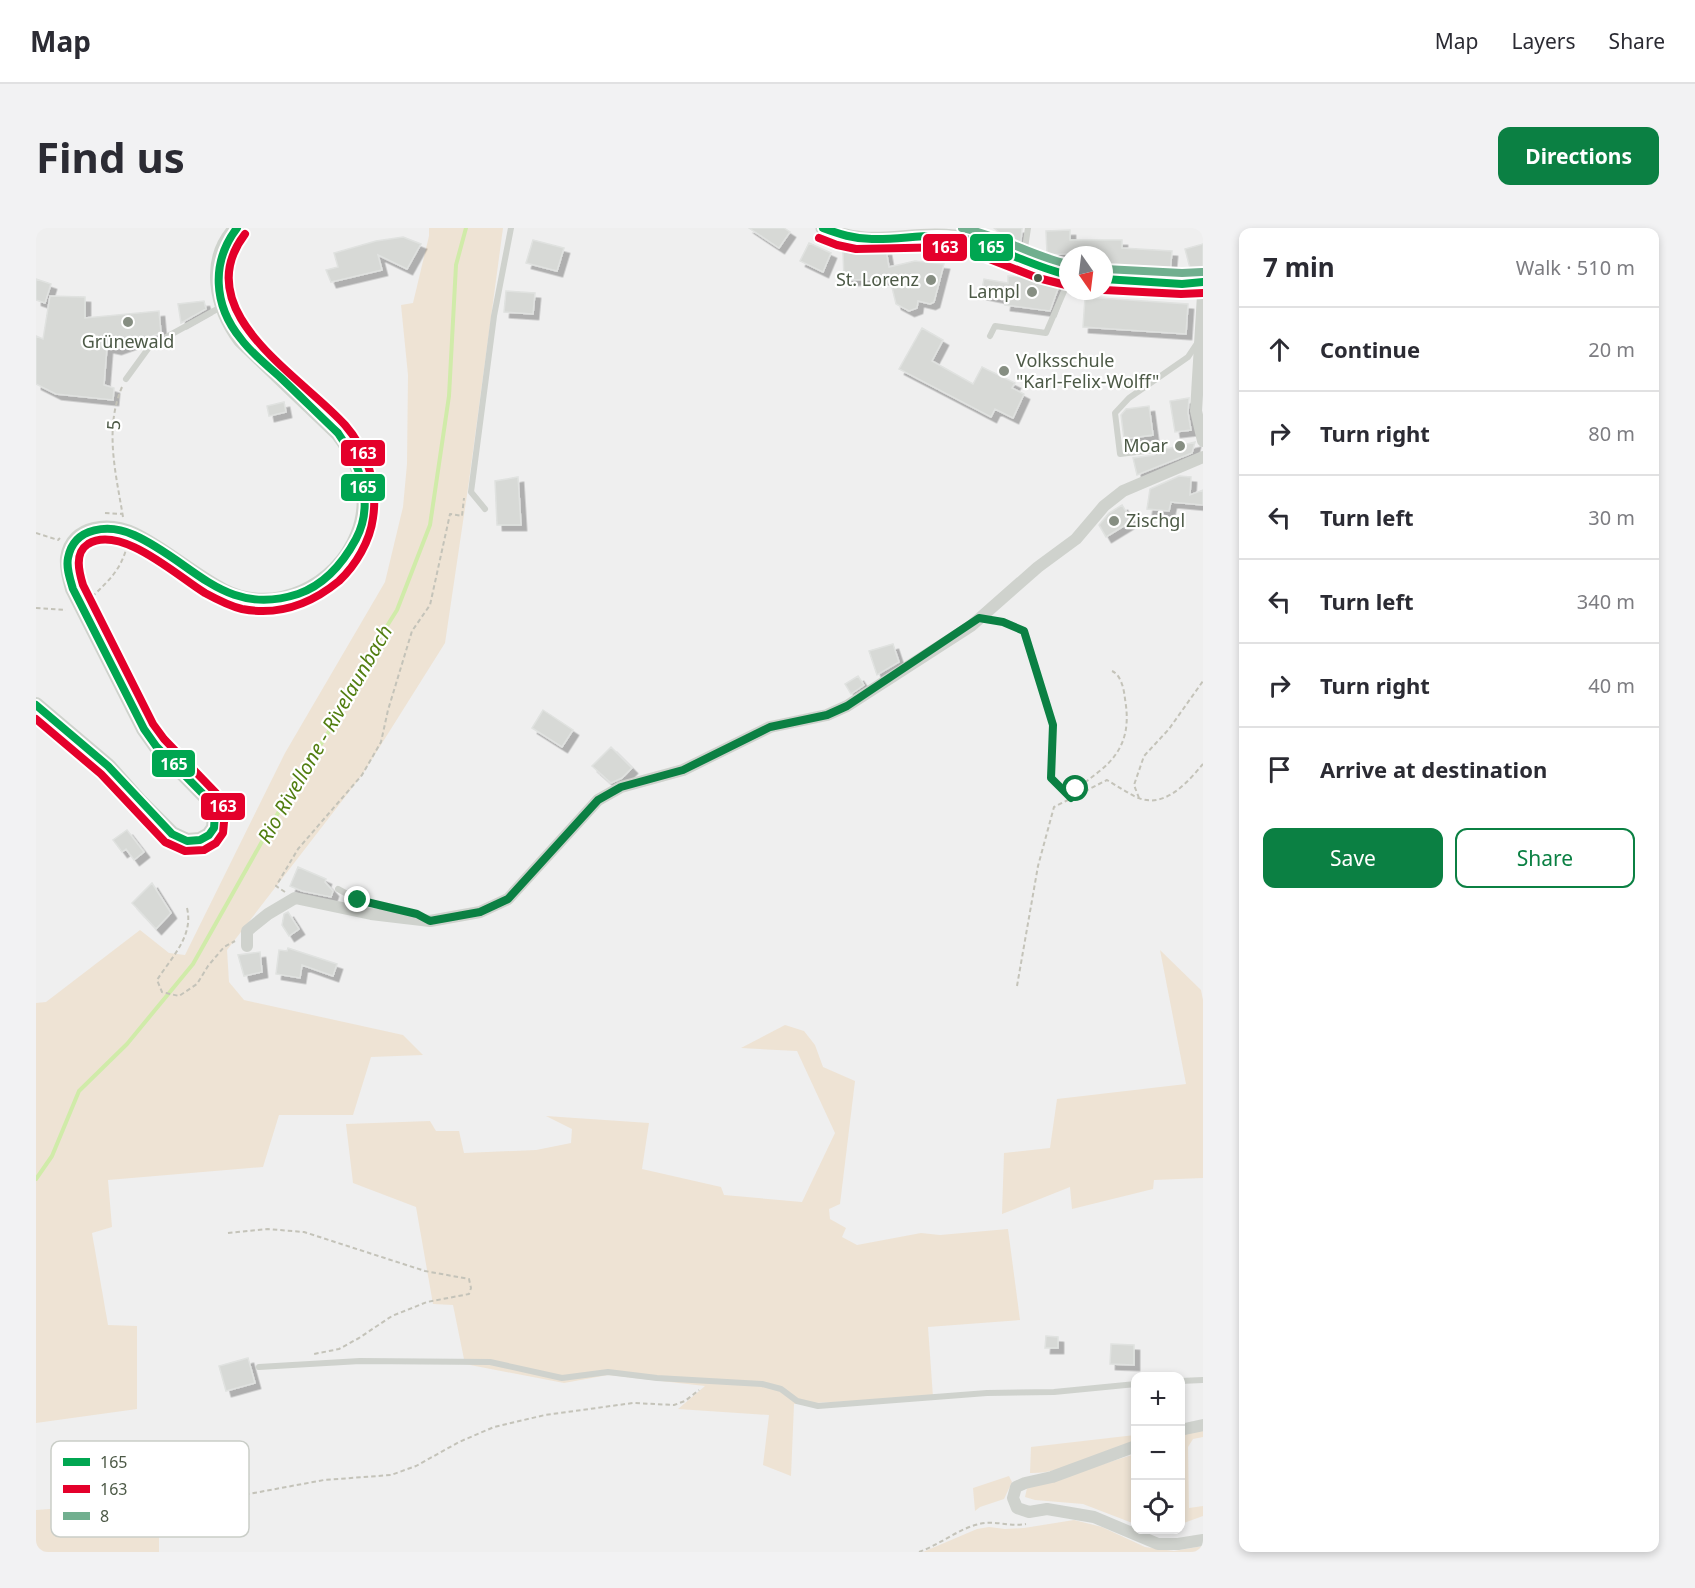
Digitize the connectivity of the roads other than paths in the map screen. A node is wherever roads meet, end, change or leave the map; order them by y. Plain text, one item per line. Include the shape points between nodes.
1 (237, 228) edge
2 (511, 228) edge
3 (823, 228) edge
4 (1028, 228) edge
5 (1023, 261) junction
6 (1059, 273) edge
7 (1113, 280) edge
8 (1203, 282) edge
9 (1203, 295) edge
10 (1203, 299) edge
11 (1060, 300) edge
12 (222, 306) junction
13 (990, 336) dead end
14 (1200, 339) junction
15 (126, 379) road end
16 (1203, 441) edge
17 (1153, 450) dead end
18 (1203, 457) edge
19 (485, 509) dead end
20 (36, 705) edge
21 (338, 889) dead end
22 (430, 921) junction
23 (247, 946) dead end
24 (259, 1367) dead end
25 (1185, 1380) edge
26 (1203, 1380) edge
27 (1131, 1384) edge
28 (1203, 1425) edge
29 (1185, 1429) edge
30 (1131, 1448) edge
31 (1203, 1540) edge

1 - 12 main road via 224,249 219,268
2 - 19 lane via 494,316 471,492
3 - 5 street via 863,240 953,237 989,246
4 - 5 lane
5 - 6 street
7 - 8 street
9 - 10 street
10 - 14 street
11 - 13 lane via 1046,333 995,326
12 - 15 lane via 150,346
12 - 20 main road via 241,340 338,433 357,462 365,511 353,547 341,565 307,591 255,599 224,592 135,536 117,529 100,527 85,532 73,544 68,558 69,575 144,729 208,799 215,814 214,828 200,840 187,841 172,834 108,766
14 - 16 street via 1196,411
14 - 17 lane via 1188,357 1129,398 1115,413 1120,454
18 - 22 street via 1124,491 1104,506 1076,539 979,618 847,706 827,715 770,727 683,770 621,787 598,800 508,899 480,912
21 - 22 lane via 358,900 417,914
22 - 23 street via 371,914 295,898 247,931
24 - 27 lane via 360,1361 490,1362 561,1378 608,1372 762,1384 782,1389 796,1401 818,1406
25 - 26 lane
28 - 29 street
30 - 31 street via 1052,1478 1016,1487 1013,1498 1017,1508 1094,1517 1158,1544

